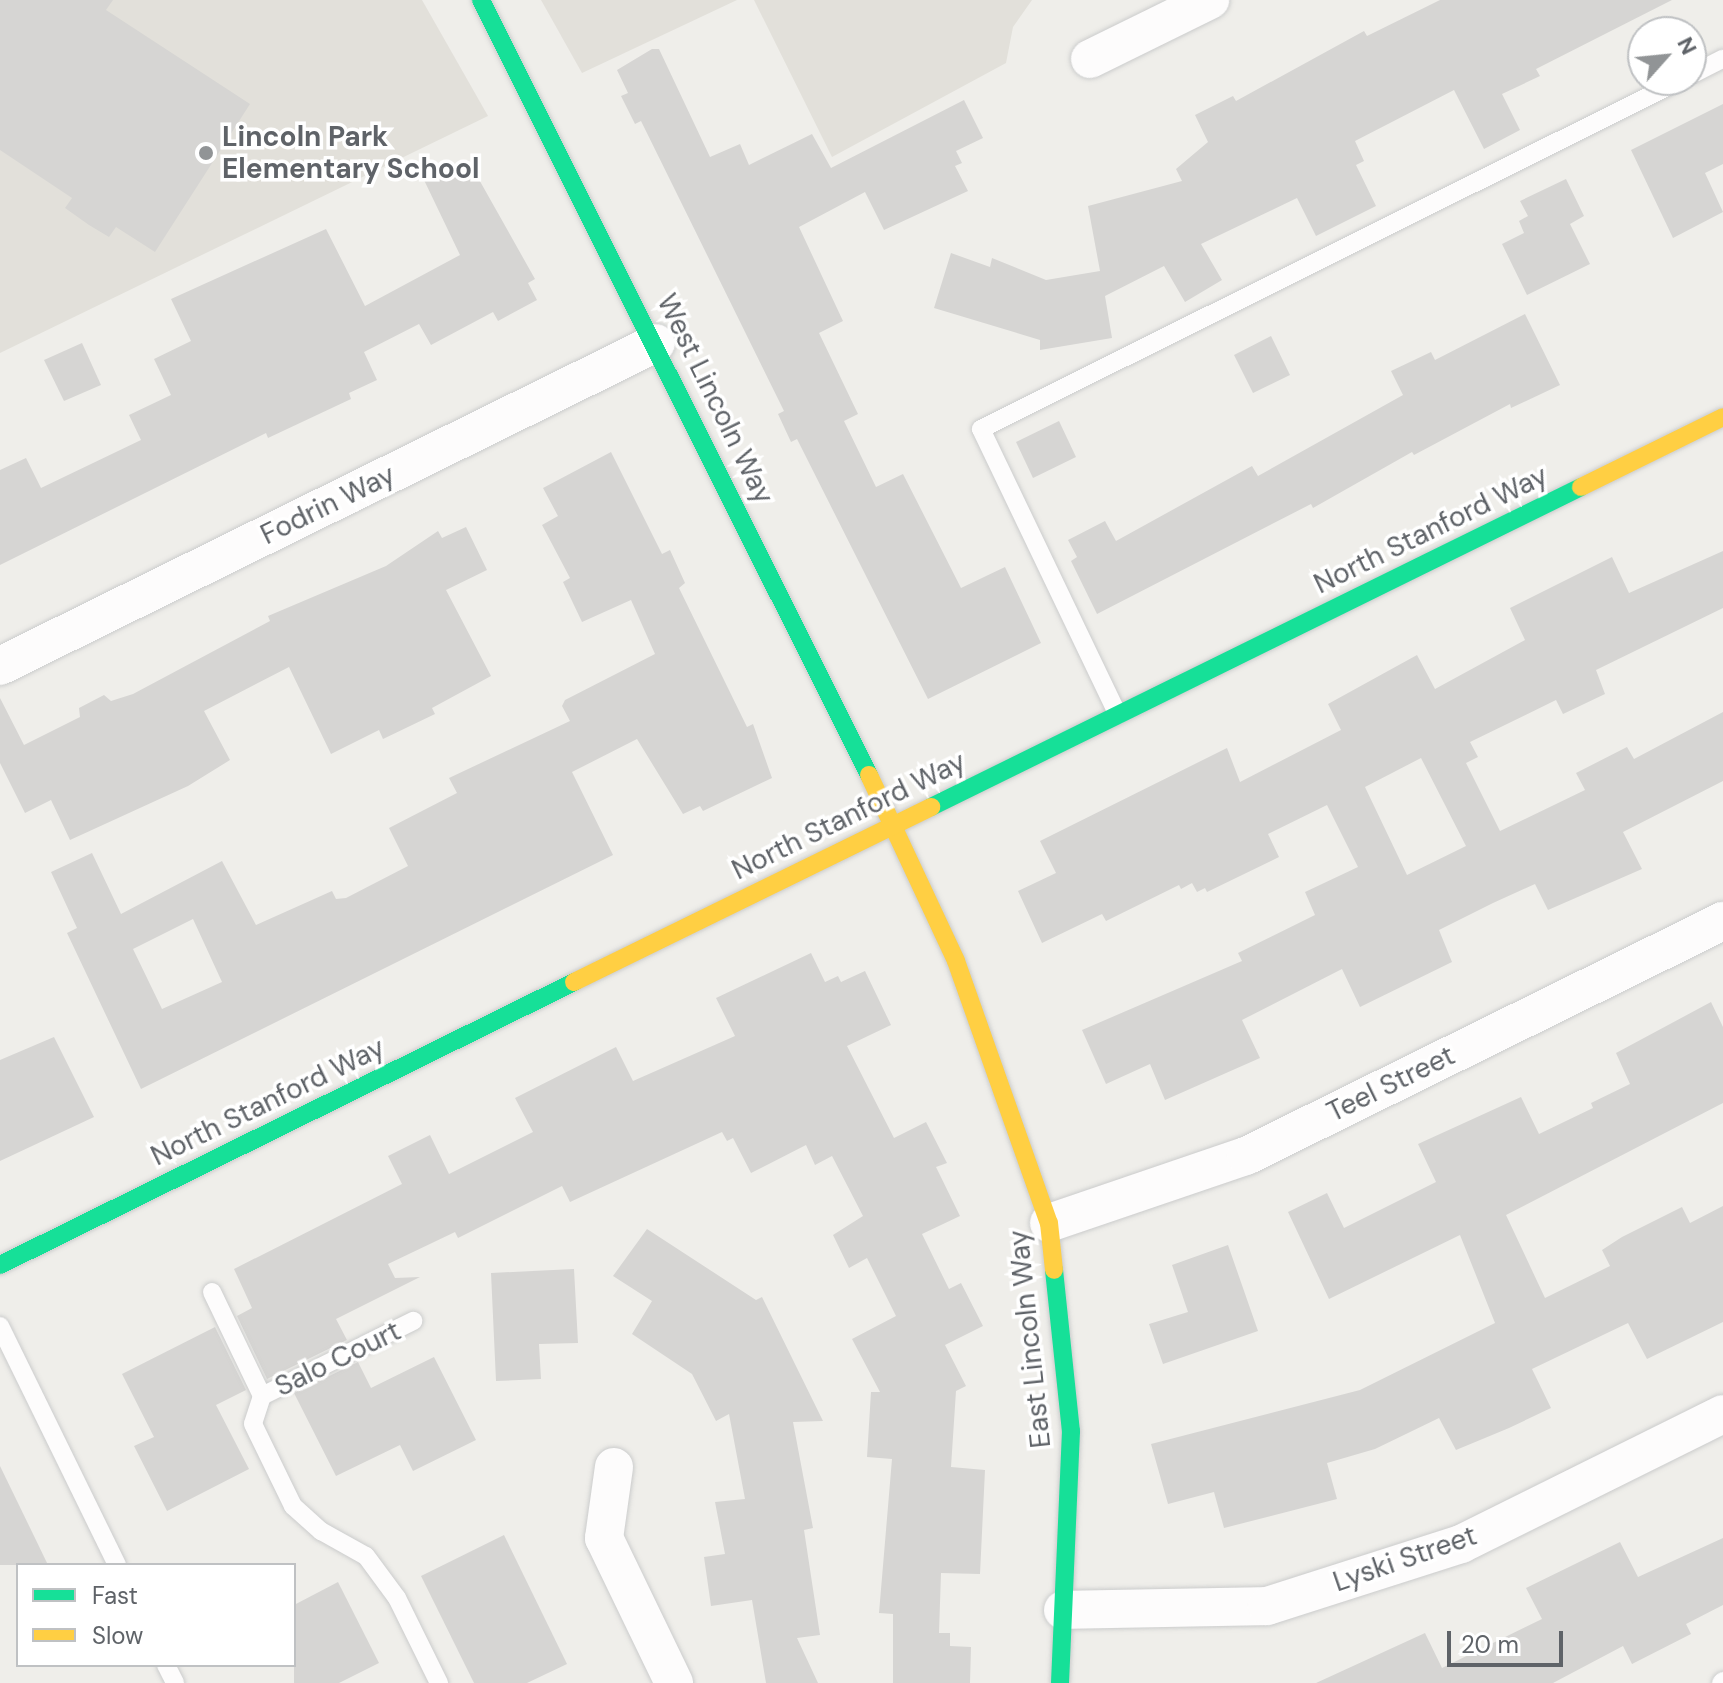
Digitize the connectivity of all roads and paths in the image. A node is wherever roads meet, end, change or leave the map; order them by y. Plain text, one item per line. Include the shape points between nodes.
1 (481, 0) edge
2 (1210, 0) edge
3 (1090, 59) dead end
4 (1649, 96) edge
5 (656, 343) junction
6 (1723, 417) edge
7 (0, 666) edge
8 (1118, 715) junction
9 (894, 825) junction
10 (1723, 921) edge
11 (1049, 1223) junction
12 (0, 1265) edge
13 (212, 1292) dead end
14 (413, 1321) dead end
15 (0, 1326) edge
16 (262, 1396) junction
17 (1723, 1414) edge
18 (614, 1467) dead end
19 (116, 1563) edge
20 (1063, 1610) junction
21 (433, 1681) edge
22 (674, 1683) edge
23 (1060, 1683) edge

1 - 5 street, West Lincoln Way
2 - 3 street
4 - 8 lane via 981,429
5 - 7 street, Fodrin Way
5 - 9 street, West Lincoln Way
6 - 8 street, North Stanford Way
8 - 9 street, North Stanford Way
9 - 11 street, East Lincoln Way via 956,961
9 - 12 street, North Stanford Way
10 - 11 street, Teel Street via 1246,1156
11 - 20 street, East Lincoln Way via 1071,1431
13 - 16 lane
14 - 16 lane, Salo Court
15 - 19 lane
16 - 21 lane via 253,1424 293,1506 321,1531 366,1556 397,1598
17 - 20 street, Lyski Street via 1461,1544 1267,1606
18 - 22 street via 604,1538
20 - 23 street, East Lincoln Way

